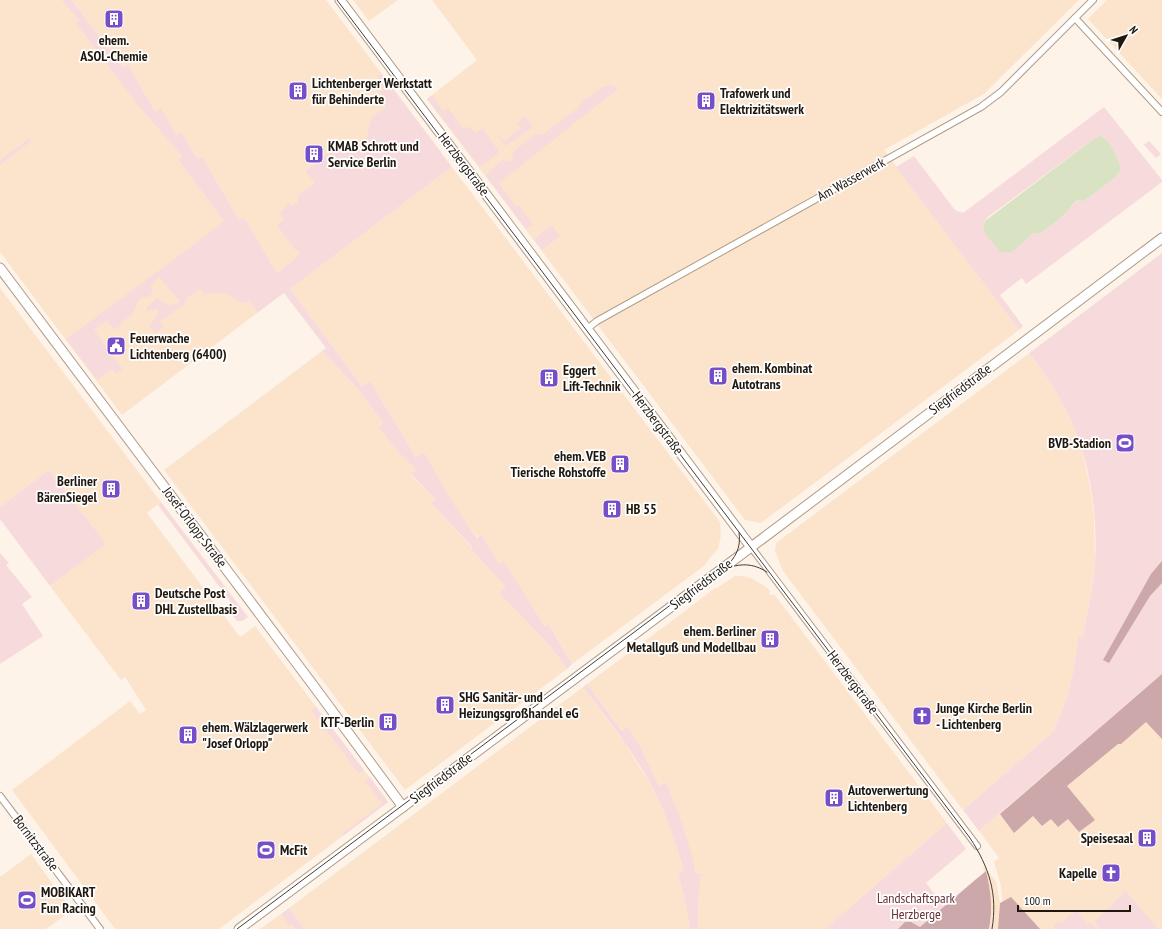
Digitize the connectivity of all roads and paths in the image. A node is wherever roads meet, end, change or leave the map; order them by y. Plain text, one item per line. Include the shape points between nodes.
1 (340, 0) edge
2 (1093, 0) edge
3 (1075, 18) junction
4 (1162, 112) edge
5 (1162, 238) edge
6 (0, 268) edge
7 (587, 329) junction
8 (752, 547) junction
9 (0, 796) edge
10 (403, 807) junction
11 (977, 846) dead end
12 (100, 929) edge
13 (239, 929) edge

1 - 7 street, Herzbergstraße
2 - 3 street, Am Wasserwerk
3 - 4 street
3 - 7 street, Am Wasserwerk via 1002,92 981,107 597,321
5 - 8 street, Siegfriedstraße
6 - 10 street, Josef-Orlopp-Straße
7 - 8 street, Herzbergstraße
8 - 10 street, Siegfriedstraße
8 - 11 street, Herzbergstraße
9 - 12 street, Bornitzstraße
10 - 13 street, Siegfriedstraße

